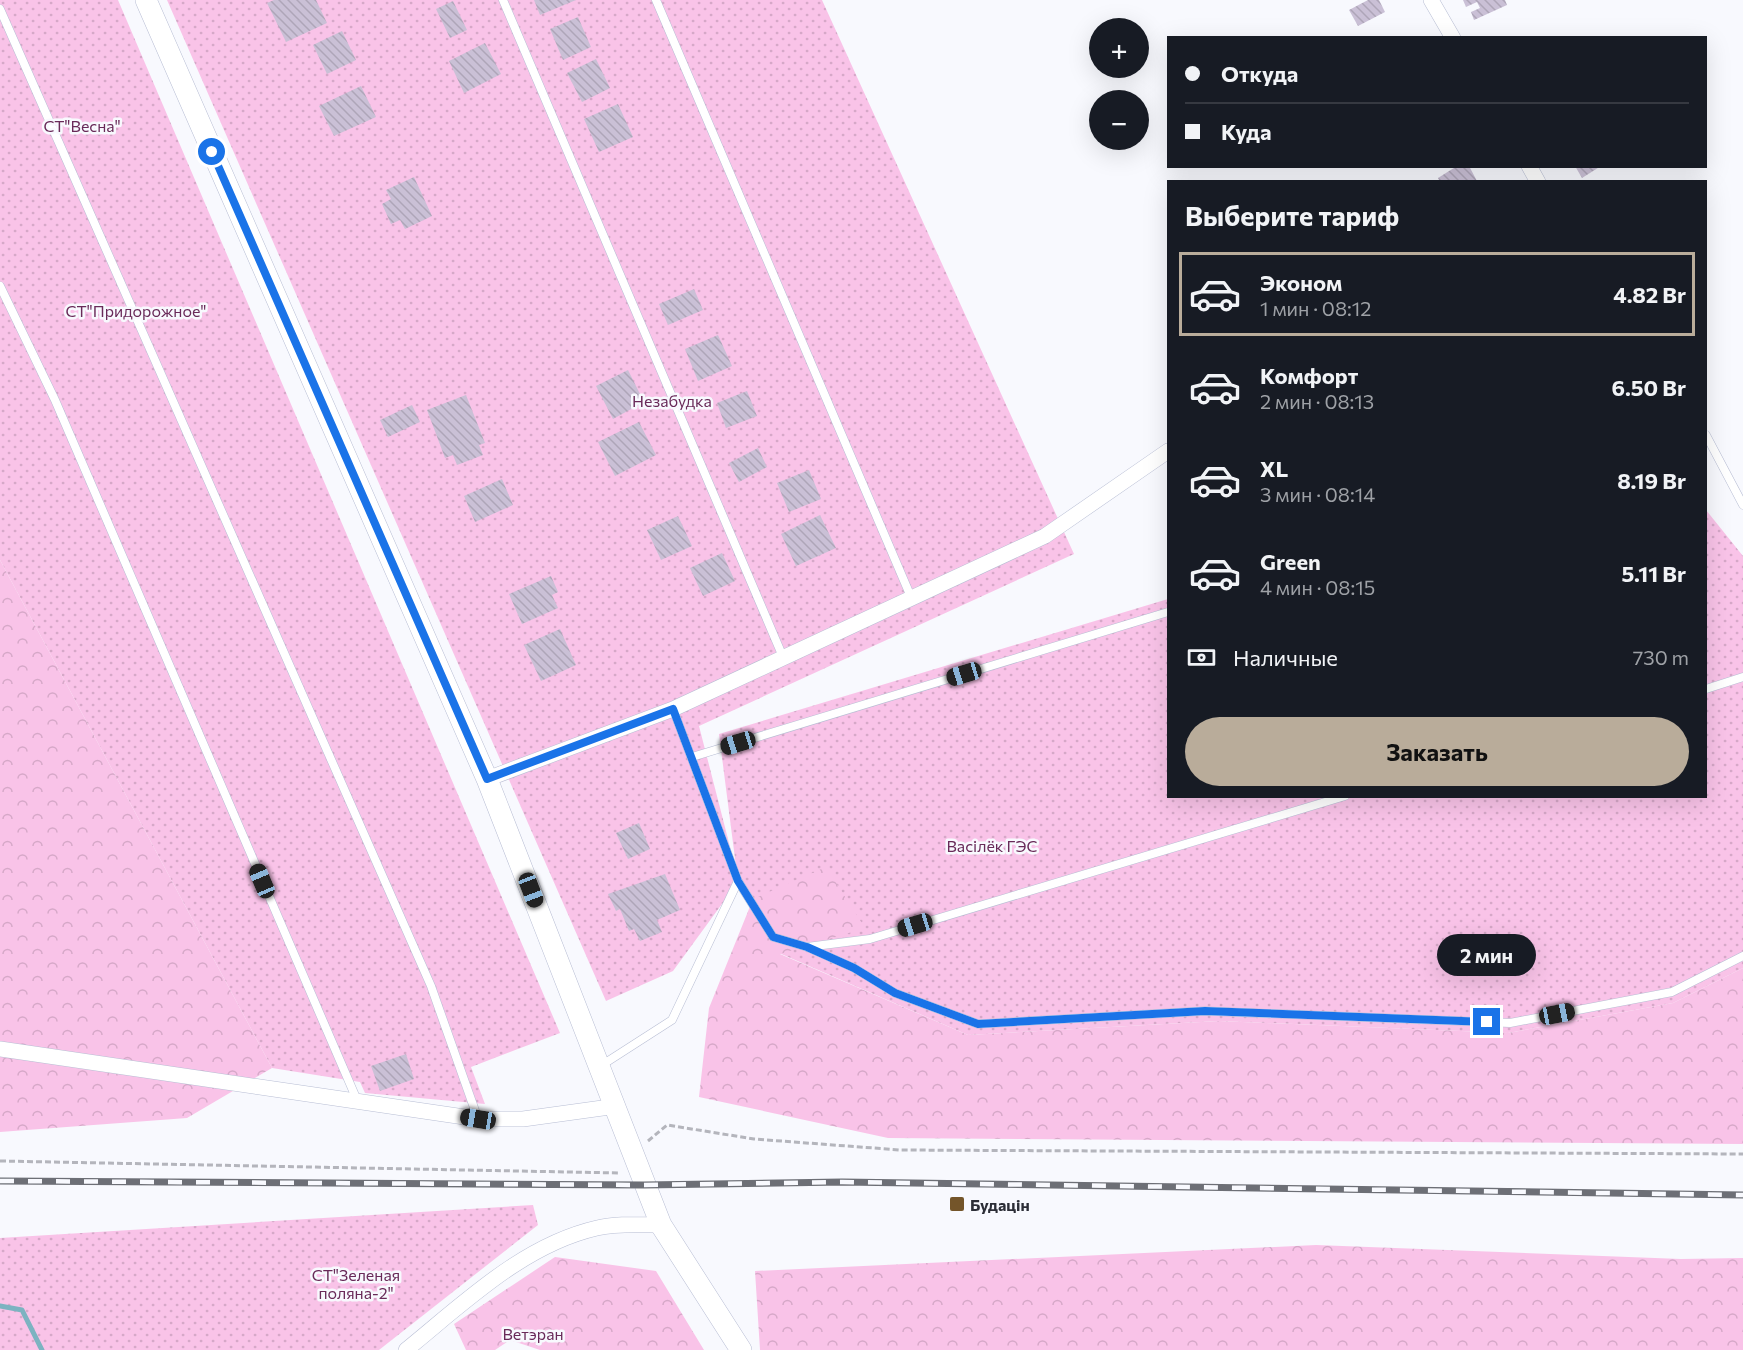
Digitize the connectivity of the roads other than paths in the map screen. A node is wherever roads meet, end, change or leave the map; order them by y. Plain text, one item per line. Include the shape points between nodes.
1 (146, 0) edge
2 (503, 0) edge
3 (656, 0) edge
4 (1431, 0) edge
5 (0, 9) edge
6 (1452, 36) edge
7 (0, 286) edge
8 (1707, 437) edge
9 (1167, 452) edge
10 (1743, 505) edge
11 (911, 597) junction
12 (1167, 612) edge
13 (783, 657) junction
14 (1743, 677) edge
15 (1707, 689) edge
16 (673, 709) junction
17 (692, 757) junction
18 (487, 779) junction
19 (1338, 798) edge
20 (738, 881) junction
21 (807, 947) junction
22 (1743, 956) edge
23 (0, 1049) edge
24 (601, 1066) junction
25 (357, 1100) junction
26 (617, 1106) junction
27 (478, 1119) junction
28 (661, 1224) junction
29 (416, 1347) edge
30 (741, 1350) edge

1 - 18 street
2 - 13 lane
3 - 11 lane
4 - 6 street
5 - 27 lane via 431,986
7 - 25 lane via 55,400
8 - 10 lane
9 - 11 street via 1045,536
11 - 13 street
12 - 17 lane
13 - 16 street
14 - 15 lane
16 - 17 lane
16 - 18 street
17 - 20 lane
18 - 24 street
19 - 21 lane via 870,939
20 - 21 lane via 773,937
20 - 24 lane via 672,1020
21 - 22 lane via 854,968 895,993 978,1024 1205,1011 1510,1023 1672,992
23 - 25 street
24 - 26 street
25 - 27 street
26 - 27 street via 523,1119
26 - 28 street
28 - 29 street via 598,1228 540,1249 491,1281
28 - 30 street

